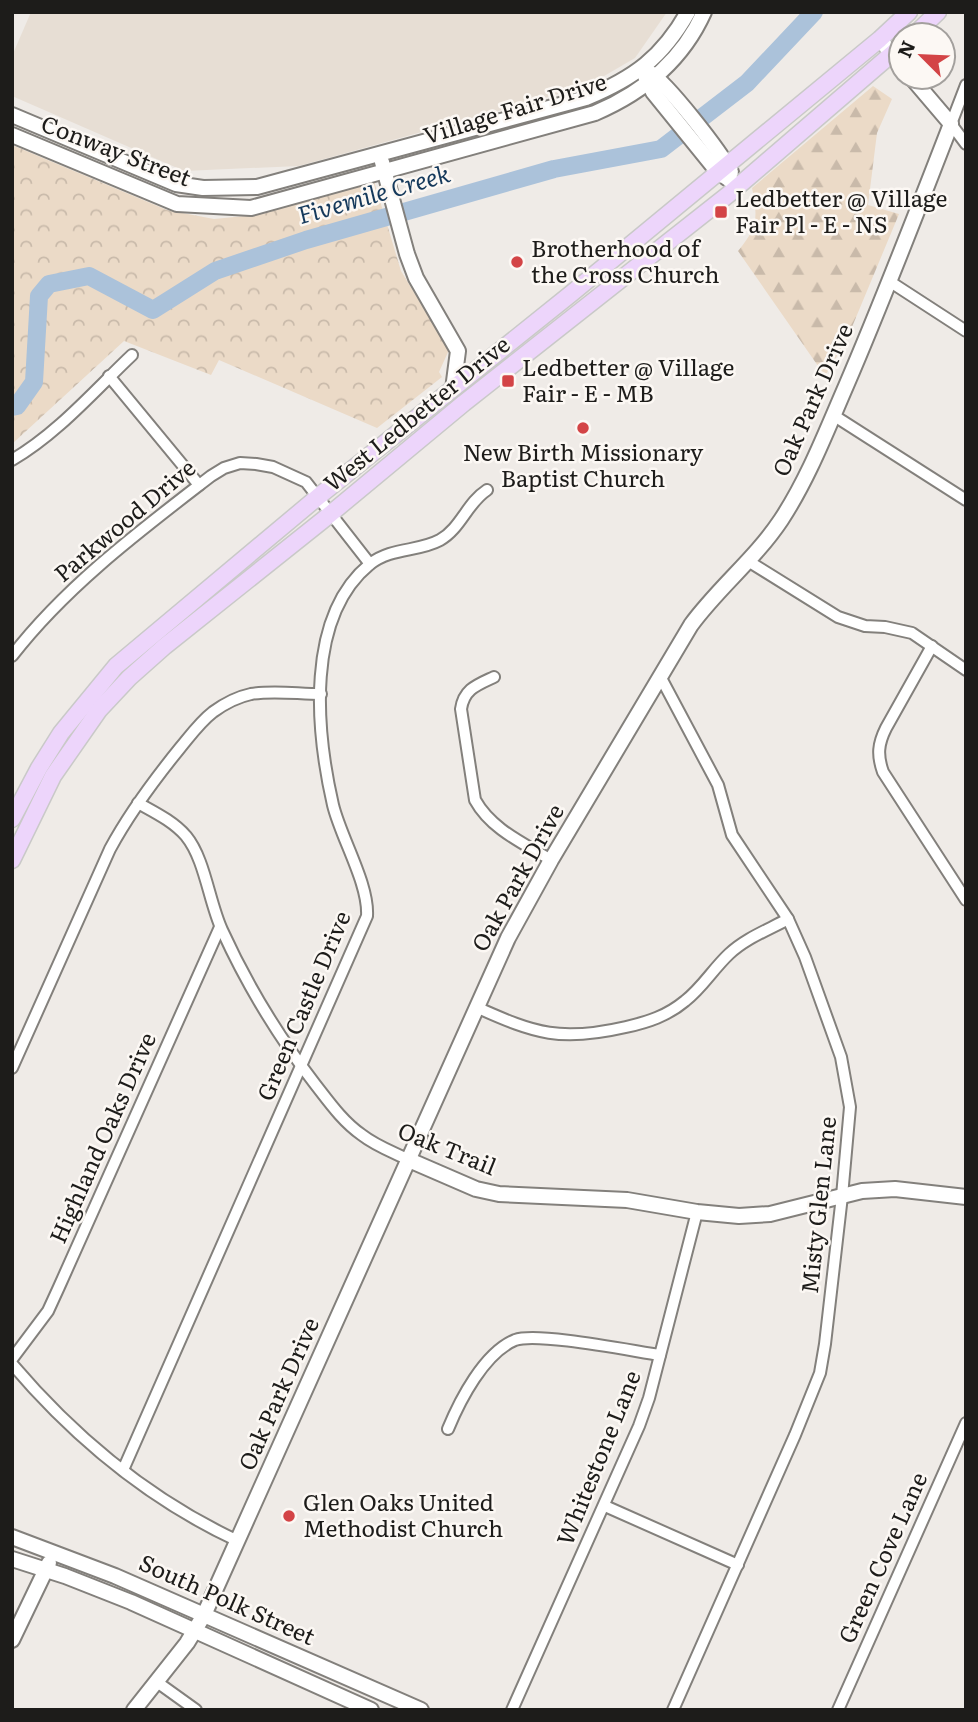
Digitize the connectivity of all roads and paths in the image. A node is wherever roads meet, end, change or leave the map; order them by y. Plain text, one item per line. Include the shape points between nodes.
1 (688, 12) edge
2 (704, 12) edge
3 (909, 12) edge
4 (880, 39) junction
5 (887, 45) edge
6 (887, 64) edge
7 (643, 68) junction
8 (655, 85) junction
9 (966, 85) edge
10 (923, 91) edge
11 (12, 115) edge
12 (951, 124) junction
13 (12, 135) edge
14 (966, 145) edge
15 (380, 155) junction
16 (718, 162) junction
17 (384, 172) junction
18 (738, 186) junction
19 (889, 281) junction
20 (966, 331) edge
21 (132, 355) dead end
22 (110, 376) junction
23 (453, 389) junction
24 (833, 415) junction
25 (12, 460) edge
26 (199, 485) junction
27 (486, 490) dead end
28 (318, 496) junction
29 (966, 500) edge
30 (331, 513) junction
31 (748, 561) junction
32 (370, 564) junction
33 (932, 646) junction
34 (12, 656) edge
35 (966, 670) edge
36 (660, 676) junction
37 (494, 677) dead end
38 (321, 694) junction
39 (138, 803) junction
40 (12, 819) edge
41 (14, 849) edge
42 (551, 860) junction
43 (966, 900) edge
44 (789, 919) junction
45 (220, 927) junction
46 (476, 1007) junction
47 (302, 1067) junction
48 (12, 1068) edge
49 (409, 1160) junction
50 (842, 1196) junction
51 (966, 1197) edge
52 (697, 1212) junction
53 (660, 1355) junction
54 (12, 1362) edge
55 (966, 1423) edge
56 (448, 1429) dead end
57 (123, 1470) junction
58 (605, 1506) junction
59 (16, 1536) edge
60 (238, 1541) junction
61 (54, 1551) junction
62 (12, 1559) edge
63 (738, 1565) junction
64 (46, 1569) junction
65 (204, 1615) junction
66 (196, 1630) junction
67 (12, 1640) edge
68 (311, 1662) junction
69 (304, 1680) junction
70 (157, 1682) junction
71 (134, 1710) edge
72 (196, 1710) edge
73 (371, 1710) edge
74 (421, 1710) edge
75 (513, 1710) edge
76 (673, 1710) edge
77 (838, 1710) edge

1 - 7 street, Village Fair Drive via 674,37
2 - 8 street, Village Fair Drive via 695,33
3 - 4 main road, West Ledbetter Drive
4 - 5 street
4 - 16 main road, West Ledbetter Drive
6 - 18 main road, West Ledbetter Drive
7 - 8 street
7 - 15 street, Village Fair Drive via 586,99
8 - 16 street
8 - 17 street, Village Fair Drive via 595,113
9 - 12 street, Oak Park Drive
10 - 12 street
11 - 15 street, Conway Street via 176,184 204,188 257,187
12 - 14 street
12 - 19 street, Oak Park Drive
13 - 17 street, Conway Street via 177,204 251,208
15 - 17 street
16 - 18 street
16 - 23 main road, West Ledbetter Drive via 572,293
17 - 23 street via 407,254 427,300 458,351
18 - 30 main road, West Ledbetter Drive
19 - 20 street
19 - 24 street, Oak Park Drive
21 - 22 street
22 - 25 street via 34,447
22 - 26 street
23 - 28 main road, West Ledbetter Drive
24 - 29 street
24 - 31 street, Oak Park Drive via 798,491
26 - 28 street, Parkwood Drive via 224,468 256,464 306,482
26 - 34 street, Parkwood Drive via 89,575
27 - 32 street, Green Castle Drive via 440,540 392,552
28 - 30 street, Parkwood Drive
28 - 40 main road, West Ledbetter Drive via 116,666 61,733
30 - 32 street, Parkwood Drive
30 - 41 main road, West Ledbetter Drive via 129,678 77,740
31 - 33 street via 838,617 865,626 901,629
31 - 36 street, Oak Park Drive via 704,607
32 - 38 street, Green Castle Drive via 333,613
33 - 35 street
33 - 43 street via 886,728 878,758
36 - 42 street, Oak Park Drive
36 - 44 street, Misty Glen Lane via 718,785 732,835
37 - 42 street via 473,686 462,699 475,800 500,829
38 - 39 street via 264,693 228,702 197,727
38 - 47 street, Green Castle Drive via 324,757 334,806 368,904 363,927
39 - 45 street, Oak Trail via 186,836
39 - 48 street via 110,849
42 - 46 street, Oak Park Drive
44 - 46 street via 747,940 683,1003 646,1022 568,1036 521,1027
44 - 50 street, Misty Glen Lane via 821,996 846,1082 848,1139
45 - 47 street, Oak Trail via 269,1021
45 - 54 street, Highland Oaks Drive via 60,1287
46 - 49 street, Oak Park Drive
47 - 49 street, Oak Trail via 359,1134
47 - 57 street, Green Castle Drive
49 - 52 street, Oak Trail via 499,1194 627,1200
49 - 60 street, Oak Park Drive
50 - 51 street, Oak Trail via 895,1189
50 - 52 street, Oak Trail via 770,1214
50 - 63 street, Misty Glen Lane via 820,1373
52 - 53 street, Whitestone Lane
53 - 56 street via 544,1338 519,1339 482,1369
53 - 58 street, Whitestone Lane via 639,1426
54 - 57 street via 46,1404
55 - 77 street, Green Cove Lane
57 - 60 street via 201,1524
58 - 63 street
58 - 75 street, Whitestone Lane
59 - 61 street, South Polk Street
60 - 65 street, Oak Park Drive
61 - 64 street
61 - 65 street, South Polk Street
62 - 64 street, South Polk Street
63 - 76 street, Misty Glen Lane
64 - 66 street, South Polk Street
64 - 67 street
65 - 66 street, Oak Park Drive
65 - 68 street, South Polk Street
66 - 69 street, South Polk Street
66 - 70 street, Oak Park Drive
68 - 69 street
68 - 74 street, South Polk Street
69 - 73 street, South Polk Street
70 - 71 street, Oak Park Drive
70 - 72 street

